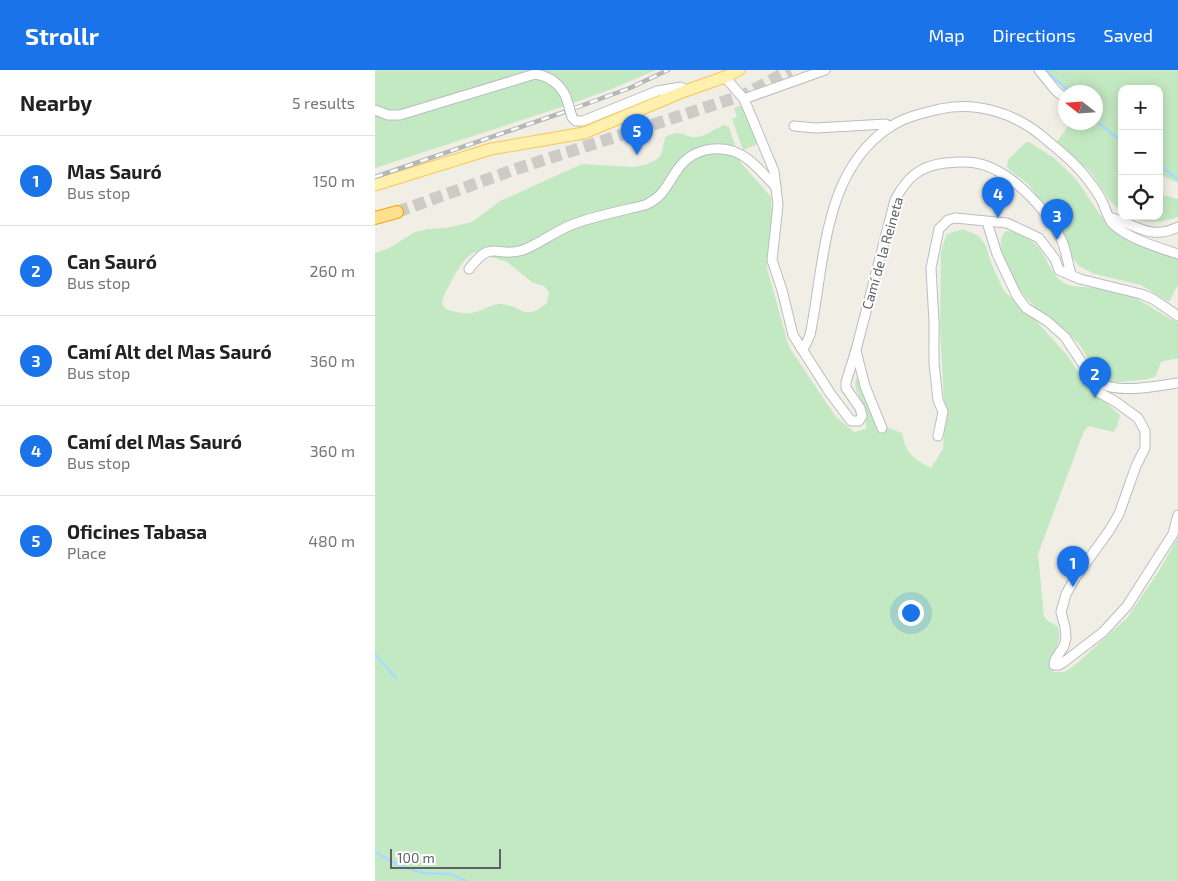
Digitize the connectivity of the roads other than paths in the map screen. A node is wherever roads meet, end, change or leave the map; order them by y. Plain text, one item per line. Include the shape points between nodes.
1 (739, 70) edge
2 (825, 70) edge
3 (1039, 70) edge
4 (725, 77) junction
5 (685, 90) junction
6 (1058, 93) edge
7 (744, 99) junction
8 (375, 110) edge
9 (793, 126) dead end
10 (890, 127) junction
11 (375, 185) edge
12 (776, 187) junction
13 (397, 212) tunnel mouth
14 (1109, 217) junction
15 (375, 218) edge
16 (987, 222) junction
17 (1178, 227) edge
18 (1178, 254) edge
19 (469, 269) dead end
20 (1071, 275) junction
21 (1178, 316) edge
22 (801, 348) junction
23 (856, 350) junction
24 (1090, 375) junction
25 (1178, 384) edge
26 (882, 428) dead end
27 (938, 436) dead end
28 (1178, 515) edge

1 - 4 main road
2 - 7 street
3 - 6 street
4 - 5 main road
4 - 7 street
5 - 8 street, bridge via 681,87 657,91 576,121 556,83 535,74 399,115
5 - 11 main road via 584,133 491,149
7 - 12 street via 774,171
9 - 10 street via 886,124
10 - 14 street via 915,116 953,107 978,108 1008,116 1033,129 1078,167
10 - 22 street via 856,160 840,190 829,227 810,336
12 - 19 street via 739,153 703,150 681,164 665,192 653,202 572,225 520,251 489,251
12 - 22 street via 778,205 772,260 790,324
13 - 15 highway
14 - 17 street via 1155,233 1165,233
14 - 18 street via 1112,223 1140,240
16 - 20 street via 1007,223 1039,238 1059,270
16 - 24 street via 997,254 1017,296 1026,308 1065,337
16 - 27 street via 963,218 948,220 939,229 935,242 931,268 934,363 938,400 943,412
20 - 21 street via 1141,294
20 - 23 street, Camí de la Reineta via 1060,238 1041,208 1026,192 983,164 962,161 933,164 912,176 895,200
22 - 23 street via 847,417 855,422 861,418 862,412 846,382
23 - 26 street, Camí de la Reineta via 865,386
24 - 25 street via 1112,387
24 - 28 street via 1100,393 1138,418 1145,431 1145,448 1115,523 1071,585 1061,612 1066,638 1055,665 1064,662 1103,632 1124,611 1173,534

